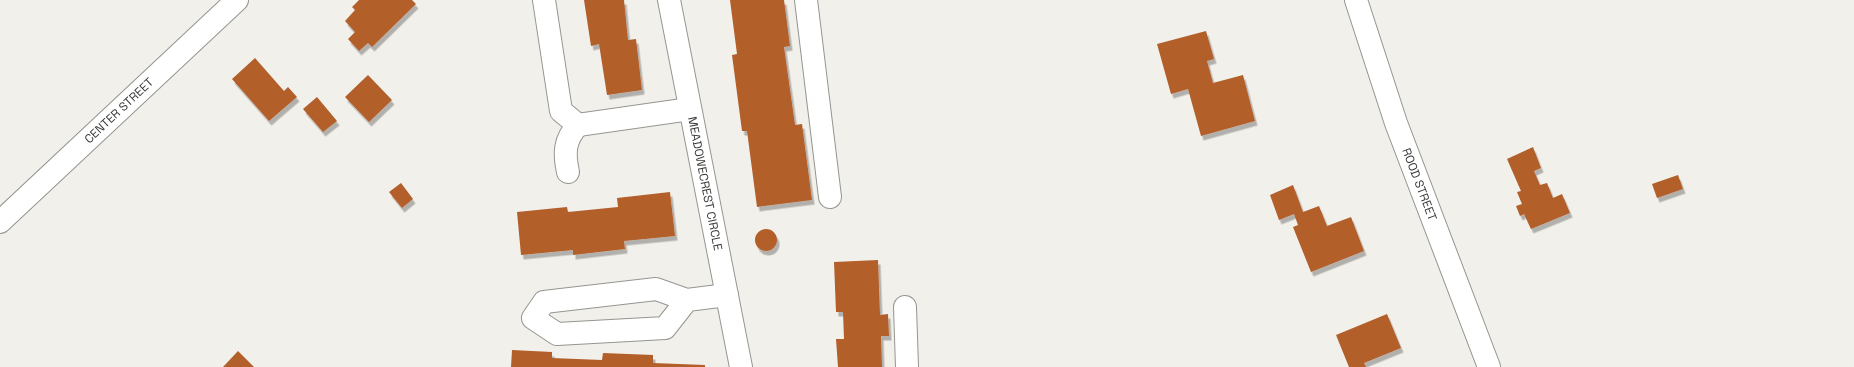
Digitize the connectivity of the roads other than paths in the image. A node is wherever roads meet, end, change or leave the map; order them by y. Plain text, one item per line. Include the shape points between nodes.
1 (238, 0) edge
2 (544, 0) edge
3 (669, 0) edge
4 (806, 0) edge
5 (1356, 0) edge
6 (690, 109) junction
7 (578, 126) junction
8 (568, 172) dead end
9 (830, 196) dead end
10 (0, 222) edge
11 (727, 295) junction
12 (687, 300) junction
13 (905, 307) dead end
14 (740, 367) edge
15 (907, 367) edge
16 (1489, 367) edge

1 - 10 main road, CENTER STREET
2 - 7 main road via 560,111
3 - 6 main road, MEADOWECREST CIRCLE
4 - 9 main road
5 - 16 main road, ROOD STREET via 1396,123
6 - 7 main road
6 - 11 main road, MEADOWECREST CIRCLE
7 - 8 main road via 571,133 564,154
11 - 12 main road
11 - 14 main road, MEADOWECREST CIRCLE
12 - 12 main road via 665,328 557,334 533,318 544,302 656,289
13 - 15 main road

